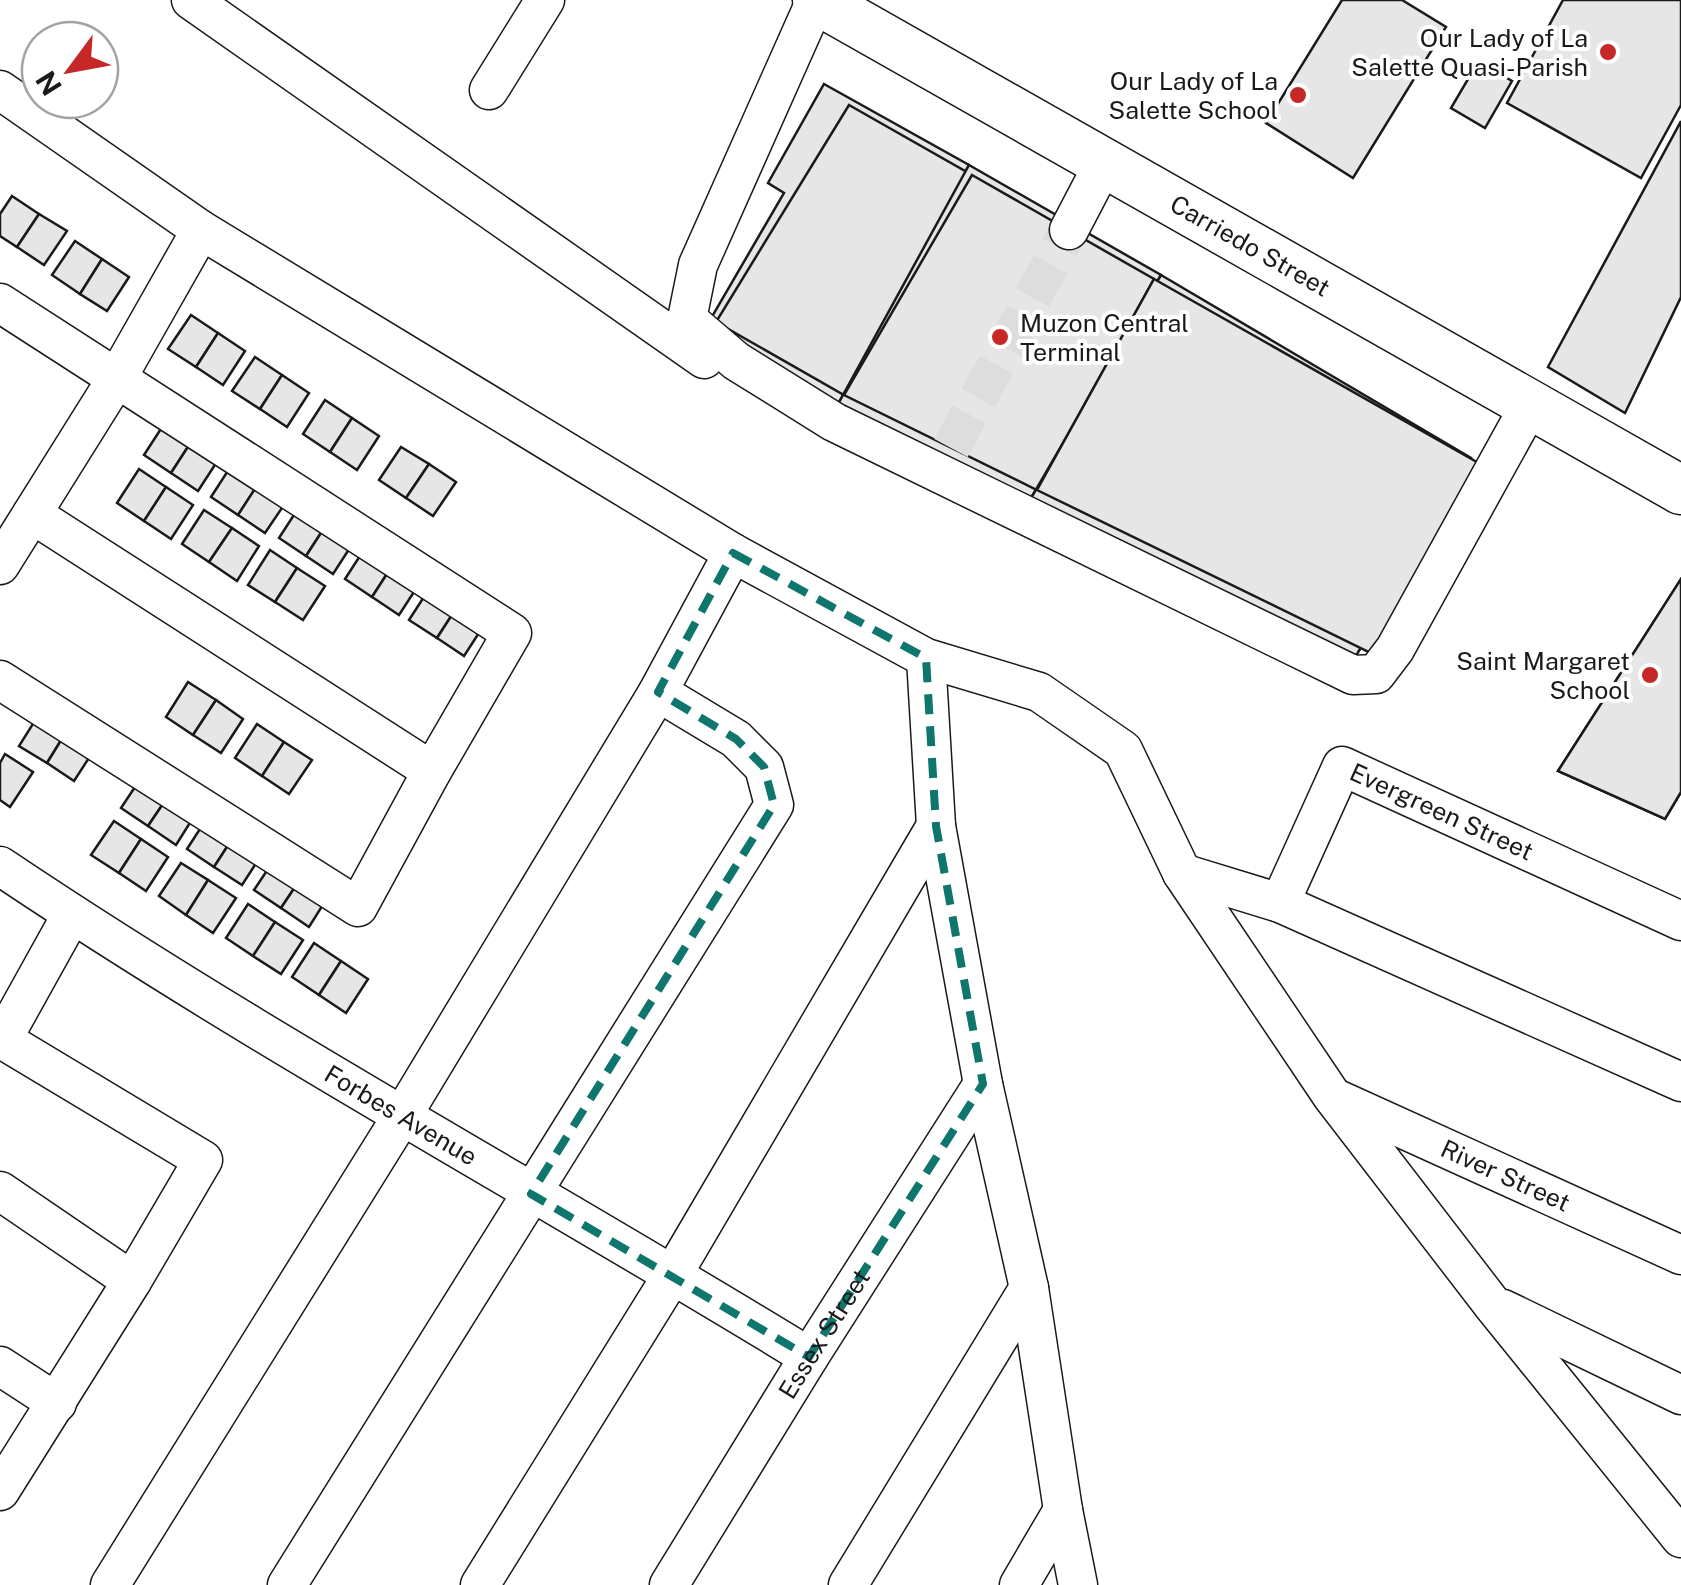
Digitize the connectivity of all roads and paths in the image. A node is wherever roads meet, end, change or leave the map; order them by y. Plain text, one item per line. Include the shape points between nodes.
1 (191, 0) edge
2 (545, 0) edge
3 (816, 0) edge
4 (0, 90) edge
5 (489, 90) dead end
6 (1104, 163) junction
7 (201, 230) junction
8 (1069, 230) tunnel mouth
9 (0, 303) edge
10 (118, 378) junction
11 (1530, 405) junction
12 (946, 470) junction
13 (1681, 490) edge
14 (32, 514) junction
15 (733, 553) junction
16 (0, 564) edge
17 (926, 658) junction
18 (0, 680) edge
19 (658, 692) junction
20 (432, 771) junction
21 (936, 826) junction
22 (0, 866) edge
23 (1182, 873) junction
24 (1280, 903) junction
25 (72, 914) junction
26 (1681, 921) edge
27 (1, 1039) edge
28 (1681, 1082) edge
29 (983, 1084) junction
30 (1332, 1096) junction
31 (402, 1116) junction
32 (0, 1191) edge
33 (532, 1194) junction
34 (1681, 1255) edge
35 (673, 1274) junction
36 (132, 1281) junction
37 (1029, 1288) junction
38 (1492, 1304) junction
39 (808, 1358) junction
40 (0, 1366) edge
41 (1681, 1394) edge
42 (57, 1403) junction
43 (0, 1492) edge
44 (1063, 1510) junction
45 (1681, 1538) edge
46 (110, 1585) edge
47 (287, 1585) edge
48 (480, 1585) edge
49 (669, 1585) edge
50 (848, 1585) edge
51 (1020, 1585) edge
52 (1078, 1585) edge

1 - 12 street via 790,420
2 - 5 street
3 - 6 main road, Carriedo Street
3 - 12 street via 698,265 687,319 736,360 834,422
4 - 7 street
6 - 8 street
6 - 11 main road, Carriedo Street
7 - 10 street
7 - 15 street
9 - 10 street
10 - 14 street
10 - 20 street via 512,634
11 - 12 street via 1376,674 1354,675
11 - 13 main road, Carriedo Street
14 - 16 street
14 - 20 street
15 - 17 street
15 - 19 street
17 - 21 street
17 - 23 street via 1039,692 1124,750
18 - 20 street via 358,906
19 - 31 street
19 - 33 street via 736,739 764,767 774,805
21 - 29 street
21 - 35 street
22 - 25 street, Forbes Avenue
23 - 24 street
23 - 30 street
24 - 26 street, Evergreen Street via 1342,766
24 - 28 street
25 - 27 street
25 - 31 street, Forbes Avenue
27 - 36 street via 203,1160
29 - 37 street
29 - 39 street, Essex Street
30 - 34 street, River Street
30 - 38 street
31 - 33 street, Forbes Avenue
31 - 46 street
32 - 36 street
33 - 35 street, Forbes Avenue
33 - 47 street
35 - 39 street, Forbes Avenue
35 - 48 street
36 - 42 street
37 - 44 street
37 - 50 street
38 - 41 street
38 - 45 street
39 - 49 street, Essex Street
40 - 42 street
42 - 43 street
44 - 51 street
44 - 52 street

